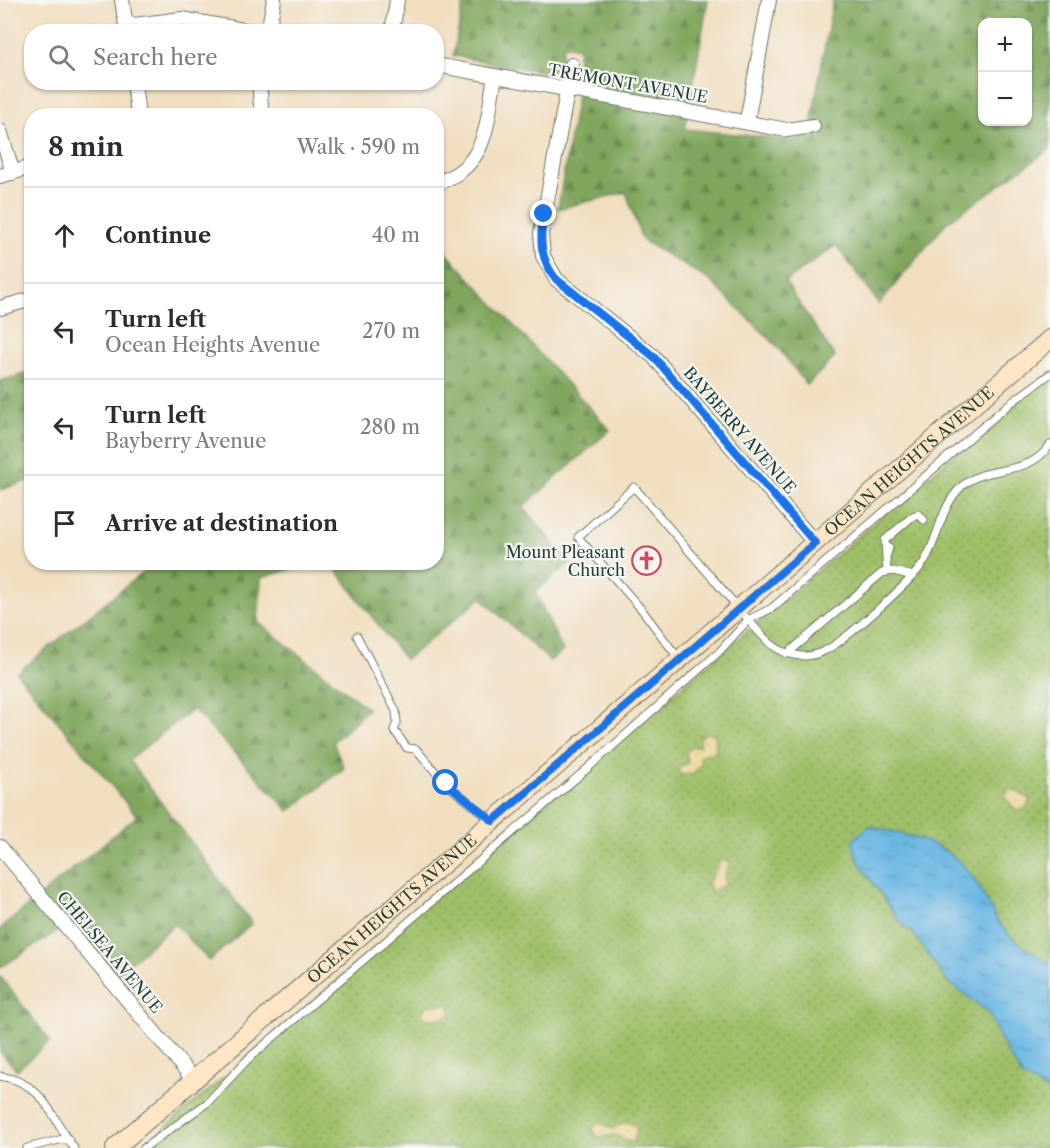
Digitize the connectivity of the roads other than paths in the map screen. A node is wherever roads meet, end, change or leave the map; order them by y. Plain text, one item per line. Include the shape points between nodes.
1 (122, 0) edge
2 (274, 0) edge
3 (397, 0) edge
4 (769, 0) edge
5 (125, 24) edge
6 (154, 24) edge
7 (210, 24) edge
8 (270, 24) edge
9 (393, 24) edge
10 (572, 65) dead end
11 (444, 66) edge
12 (495, 76) junction
13 (567, 89) junction
14 (135, 90) edge
15 (260, 90) edge
16 (137, 108) edge
17 (261, 108) edge
18 (747, 121) junction
19 (813, 126) dead end
20 (0, 131) edge
21 (24, 169) edge
22 (6, 174) edge
23 (444, 180) edge
24 (24, 301) edge
25 (0, 308) edge
26 (1050, 339) edge
27 (1050, 374) edge
28 (1050, 445) edge
29 (939, 523) junction
30 (815, 543) junction
31 (889, 548) dead end
32 (886, 557) junction
33 (887, 571) junction
34 (913, 576) junction
35 (744, 614) junction
36 (357, 636) dead end
37 (787, 654) junction
38 (680, 660) junction
39 (493, 821) junction
40 (0, 847) edge
41 (0, 1076) edge
42 (194, 1080) junction
43 (67, 1138) junction
44 (27, 1148) edge
45 (74, 1148) edge
46 (115, 1148) edge
47 (144, 1148) edge

1 - 5 street
2 - 8 street
3 - 9 street
4 - 18 street
6 - 7 street via 182,19
10 - 13 street, BAYBERRY AVENUE
11 - 12 street, TREMONT AVENUE
12 - 13 street, TREMONT AVENUE
12 - 23 street via 478,153 464,171
13 - 18 street, TREMONT AVENUE
13 - 30 street, BAYBERRY AVENUE via 541,233 541,249 548,267 562,285 653,356
14 - 16 street
15 - 17 street
18 - 19 street, TREMONT AVENUE via 794,130
20 - 22 street
21 - 22 street
24 - 25 street
26 - 30 main road, OCEAN HEIGHTS AVENUE
27 - 35 lane via 1008,405 772,608
28 - 29 lane via 1025,466 987,473 966,483 947,504
29 - 32 lane via 922,521 915,514 885,540
29 - 34 lane via 928,556
30 - 35 main road, OCEAN HEIGHTS AVENUE
31 - 32 lane
32 - 33 lane
33 - 34 lane
33 - 37 lane
34 - 37 lane via 825,651
35 - 37 lane via 770,644
35 - 38 main road, OCEAN HEIGHTS AVENUE
35 - 38 lane via 634,487 578,537
35 - 47 lane via 719,652 248,1059 207,1103
36 - 39 lane via 396,711 394,730 406,748 416,749 446,783
38 - 39 main road, OCEAN HEIGHTS AVENUE
39 - 42 main road, OCEAN HEIGHTS AVENUE
40 - 42 street, CHELSEA AVENUE
41 - 43 lane via 22,1082 39,1095 53,1111
42 - 46 main road, OCEAN HEIGHTS AVENUE
43 - 44 lane
43 - 45 lane

